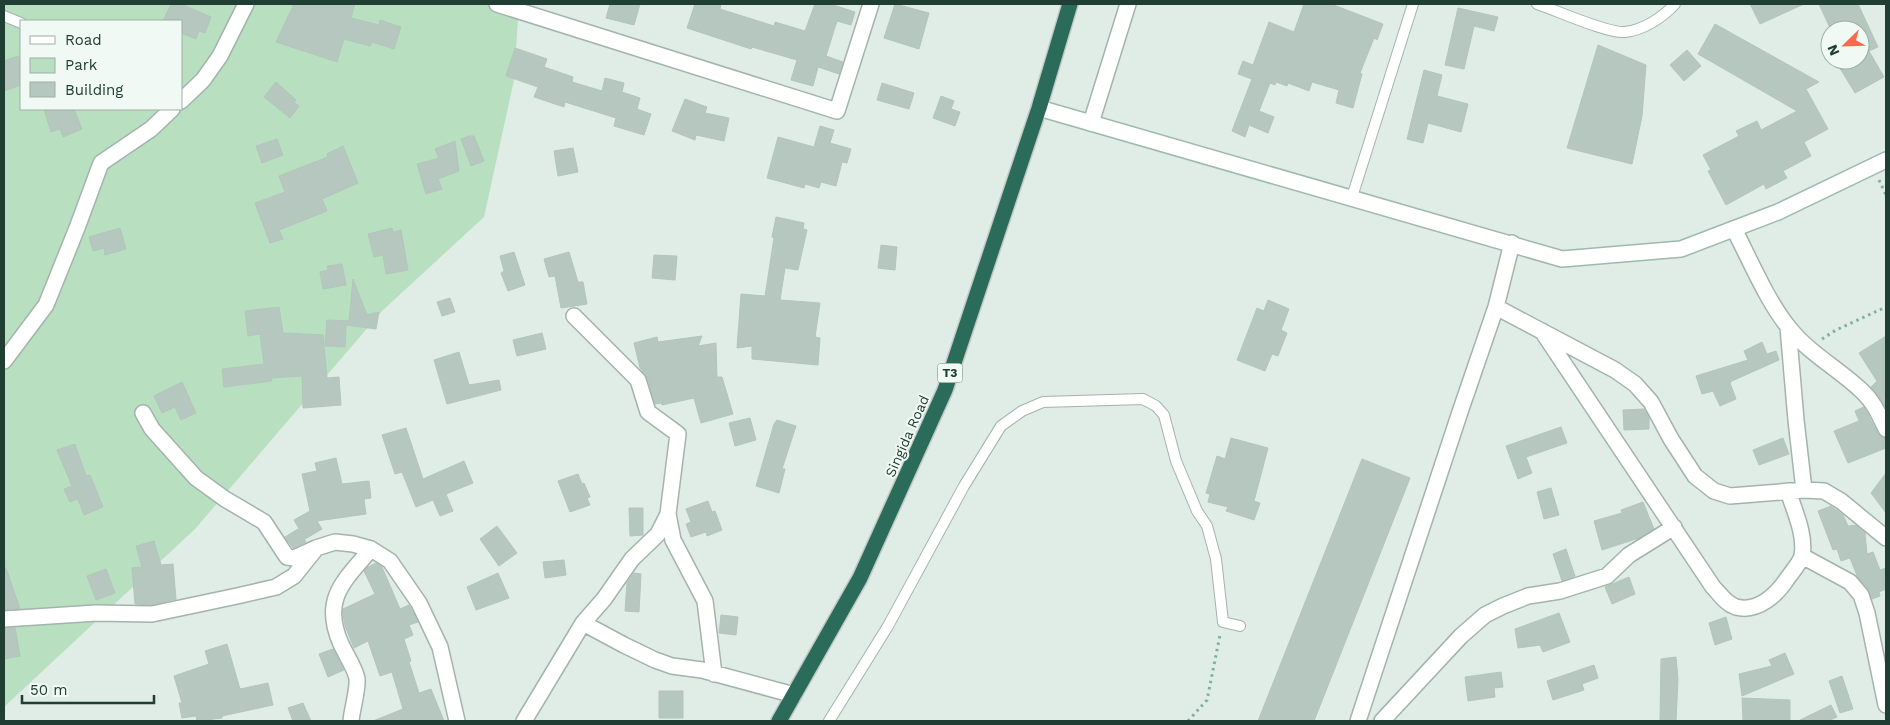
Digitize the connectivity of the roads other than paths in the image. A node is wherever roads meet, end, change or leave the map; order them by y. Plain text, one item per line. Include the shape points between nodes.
1 (246, 4) edge
2 (497, 4) edge
3 (870, 4) edge
4 (1070, 4) edge
5 (1128, 4) edge
6 (1412, 4) edge
7 (1537, 4) edge
8 (1675, 4) edge
9 (4, 16) edge
10 (20, 23) edge
11 (184, 94) edge
12 (1039, 108) junction
13 (171, 110) edge
14 (1092, 123) junction
15 (1886, 160) edge
16 (1352, 197) junction
17 (1734, 229) junction
18 (1512, 243) junction
19 (1496, 307) junction
20 (574, 316) dead end
21 (1788, 328) junction
22 (1542, 331) junction
23 (4, 361) edge
24 (144, 413) dead end
25 (1886, 429) edge
26 (1804, 490) junction
27 (1788, 491) junction
28 (668, 514) junction
29 (1674, 527) junction
30 (1886, 538) edge
31 (316, 548) junction
32 (371, 549) junction
33 (1802, 556) junction
34 (4, 619) edge
35 (583, 623) junction
36 (1240, 626) dead end
37 (714, 674) junction
38 (794, 695) junction
39 (1886, 705) edge
40 (351, 721) edge
41 (457, 721) edge
42 (524, 721) edge
43 (779, 721) edge
44 (829, 721) edge
45 (1358, 721) edge
46 (1382, 721) edge

1 - 11 street via 220,56 203,80
2 - 3 street via 837,111
4 - 12 highway, Singida Road / T3
5 - 14 street
6 - 16 lane
7 - 8 lane via 1625,32 1665,15
9 - 10 lane
12 - 14 street
12 - 38 highway, Singida Road / T3 via 944,390 860,578
13 - 23 street via 150,129 101,163 46,305
14 - 16 street
15 - 17 street via 1778,212
16 - 18 street
17 - 18 street via 1681,250 1562,259
17 - 21 street
18 - 19 street
19 - 22 street
19 - 45 street
20 - 28 street via 638,380 648,412 678,434
21 - 25 street via 1862,390
21 - 26 street
22 - 27 street via 1635,384 1652,402 1671,439 1696,476 1714,491 1730,496
22 - 29 street
24 - 31 street via 152,429 196,478 264,522 288,558
26 - 27 street
26 - 30 street via 1832,494
27 - 33 street via 1801,535
28 - 35 street via 658,534 632,559
28 - 37 street via 673,540 705,601
29 - 33 street via 1713,587 1736,607 1755,606 1778,592
29 - 46 street via 1629,555 1607,576 1560,592 1528,596 1485,615 1461,636
31 - 32 street via 335,542
31 - 34 street via 294,576 276,587 237,596 152,614 96,613
32 - 40 street via 344,580 336,594 333,610 334,629 357,678
32 - 41 street via 390,561 419,603 440,647
33 - 39 street via 1850,582 1861,595
35 - 37 street via 656,660
35 - 42 street
36 - 44 lane via 1222,622 1216,559 1207,526 1197,511 1176,460 1164,415 1156,406 1143,400 1043,402 1022,411 1001,426 964,486 888,626
37 - 38 street
38 - 43 highway, Singida Road / T3

